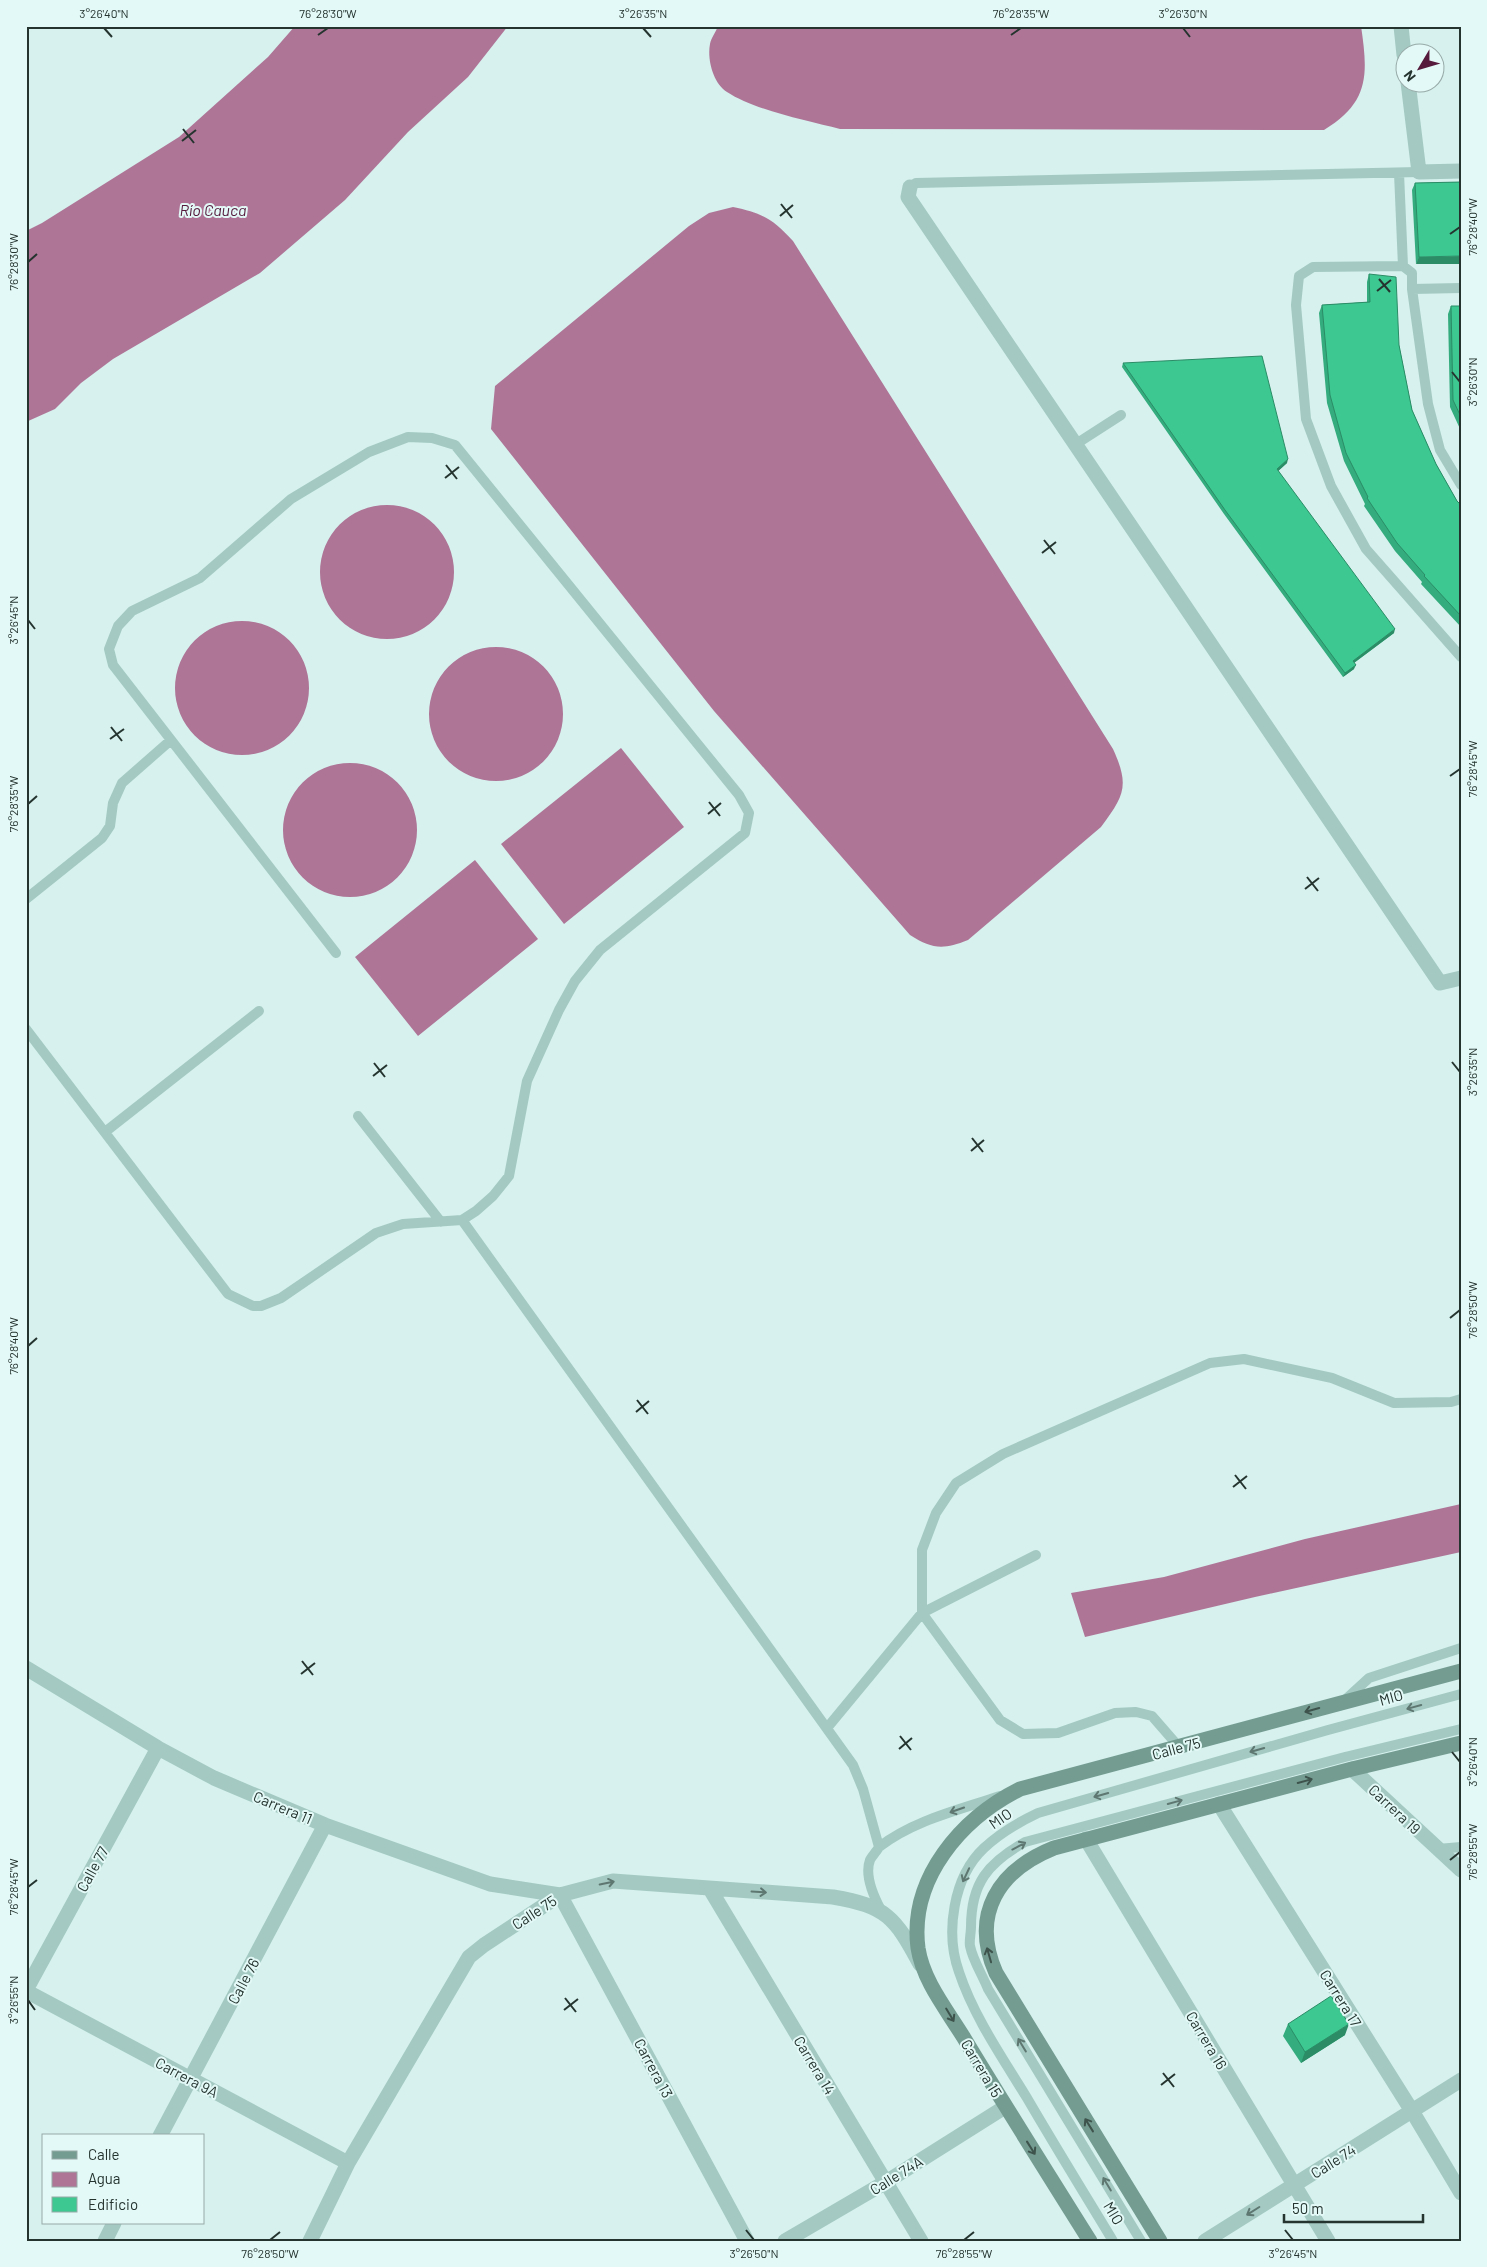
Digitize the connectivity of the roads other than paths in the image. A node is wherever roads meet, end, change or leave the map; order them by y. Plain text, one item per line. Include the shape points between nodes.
1 (1401, 26) edge
2 (1403, 42) edge
3 (1409, 92) edge
4 (1461, 171) edge
5 (1418, 172) junction
6 (1399, 173) junction
7 (910, 187) joint
8 (1403, 266) junction
9 (1461, 288) edge
10 (1412, 289) junction
11 (1121, 415) dead end
12 (1076, 444) junction
13 (1461, 485) edge
14 (1461, 657) edge
15 (172, 740) junction
16 (26, 898) edge
17 (336, 953) dead end
18 (1461, 978) edge
19 (259, 1012) dead end
20 (26, 1029) edge
21 (358, 1116) dead end
22 (105, 1132) junction
23 (462, 1220) junction
24 (441, 1222) junction
25 (1461, 1399) edge
26 (1036, 1555) dead end
27 (922, 1613) junction
28 (1461, 1648) edge
29 (26, 1668) edge
30 (1461, 1671) edge
31 (1461, 1694) edge
32 (1345, 1701) junction
33 (827, 1728) junction
34 (1461, 1729) edge
35 (1461, 1743) edge
36 (158, 1748) junction
37 (1179, 1748) junction
38 (1352, 1769) junction
39 (1020, 1789) junction
40 (1218, 1804) junction
41 (325, 1826) junction
42 (1086, 1839) junction
43 (879, 1847) junction
44 (1461, 1847) edge
45 (1438, 1849) junction
46 (1461, 1870) edge
47 (928, 1883) joint
48 (710, 1889) junction
49 (560, 1895) junction
50 (881, 1910) junction
51 (925, 1973) junction
52 (26, 1990) edge
53 (191, 2079) junction
54 (1461, 2080) edge
55 (1005, 2107) junction
56 (1412, 2111) junction
57 (161, 2134) edge
58 (348, 2163) junction
59 (886, 2182) junction
60 (1294, 2185) junction
61 (1461, 2193) edge
62 (114, 2224) edge
63 (105, 2241) edge
64 (310, 2241) edge
65 (747, 2241) edge
66 (785, 2241) edge
67 (921, 2241) edge
68 (1090, 2241) edge
69 (1113, 2241) edge
70 (1141, 2241) edge
71 (1160, 2241) edge
72 (1205, 2241) edge
73 (1328, 2241) edge

1 - 2 street
3 - 5 street
4 - 5 street
5 - 6 lane
6 - 7 lane via 916,183
6 - 8 lane
7 - 12 street via 908,197
8 - 10 lane via 1412,273
8 - 14 lane via 1313,267 1299,276 1296,305 1306,419 1331,486 1366,549
9 - 10 lane
10 - 13 lane via 1428,404 1440,450
11 - 12 lane
12 - 18 street via 1440,983
15 - 16 lane via 122,783 112,803 110,826 102,838
15 - 17 lane
15 - 23 lane via 113,665 109,648 118,626 132,610 200,578 291,499 369,452 408,437 432,438 455,445 739,795 749,813 745,833 600,950 575,981 528,1081 509,1176 493,1196
19 - 22 lane
20 - 22 lane
21 - 24 lane
22 - 24 lane via 228,1294 253,1306 282,1298 376,1233 404,1224
23 - 24 lane
23 - 33 lane
25 - 27 lane via 1394,1403 1332,1378 1244,1360 1210,1362 1003,1454 956,1483 936,1513 922,1550
26 - 27 lane
27 - 33 lane
27 - 37 lane via 1000,1720 1023,1734 1058,1733 1115,1713 1136,1712 1152,1716
28 - 32 lane via 1369,1678
29 - 36 street, Carrera 11
30 - 32 main road, Calle 75
31 -> 69 lane, MIO via 1038,1814 1016,1823 983,1848 970,1866 954,1911 952,1937 958,1970 989,2035
32 -> 37 main road, Calle 75
33 - 43 lane via 853,1765
70 -> 34 lane, MIO via 988,1989 970,1947 971,1911 975,1892 985,1874 1002,1855 1025,1842
35 - 38 main road
36 - 41 street, Carrera 11 via 214,1778
36 - 52 street, Calle 77
37 - 39 main road, Calle 75
40 -> 38 main road
38 - 45 street, Carrera 19
39 -> 43 lane via 909,1828
39 - 47 main road, Calle 75 via 986,1808 958,1834 936,1865
40 - 42 main road
40 - 56 street, Carrera 17
41 - 49 street, Carrera 11 via 490,1884
41 - 53 street, Calle 76
42 - 60 street, Carrera 16
71 -> 42 main road via 996,1973 986,1939 986,1921 991,1904 1007,1878 1035,1856
43 - 50 lane via 870,1861 870,1880
44 - 45 lane
45 - 46 street, Carrera 19
47 - 51 main road, Carrera 15 via 918,1931 918,1948
49 -> 48 street, Calle 75 via 614,1881
48 -> 50 street, Calle 75 via 833,1897
48 - 59 street, Carrera 14
49 - 58 street, Calle 75 via 469,1957
49 - 65 street, Carrera 13
50 - 51 street, Calle 75 via 896,1924
51 -> 55 main road, Carrera 15
52 - 53 street, Carrera 9A
53 - 57 street, Calle 76
53 - 58 street, Carrera 9A
54 - 56 street, Calle 74
55 - 59 street, Calle 74A
55 -> 68 main road, Carrera 15
56 - 60 street, Calle 74
56 - 61 street, Carrera 17
58 - 64 street, Calle 75
59 - 66 street, Calle 74A
59 - 67 street, Carrera 14
60 -> 72 street, Calle 74
60 - 73 street, Carrera 16
62 - 63 street

